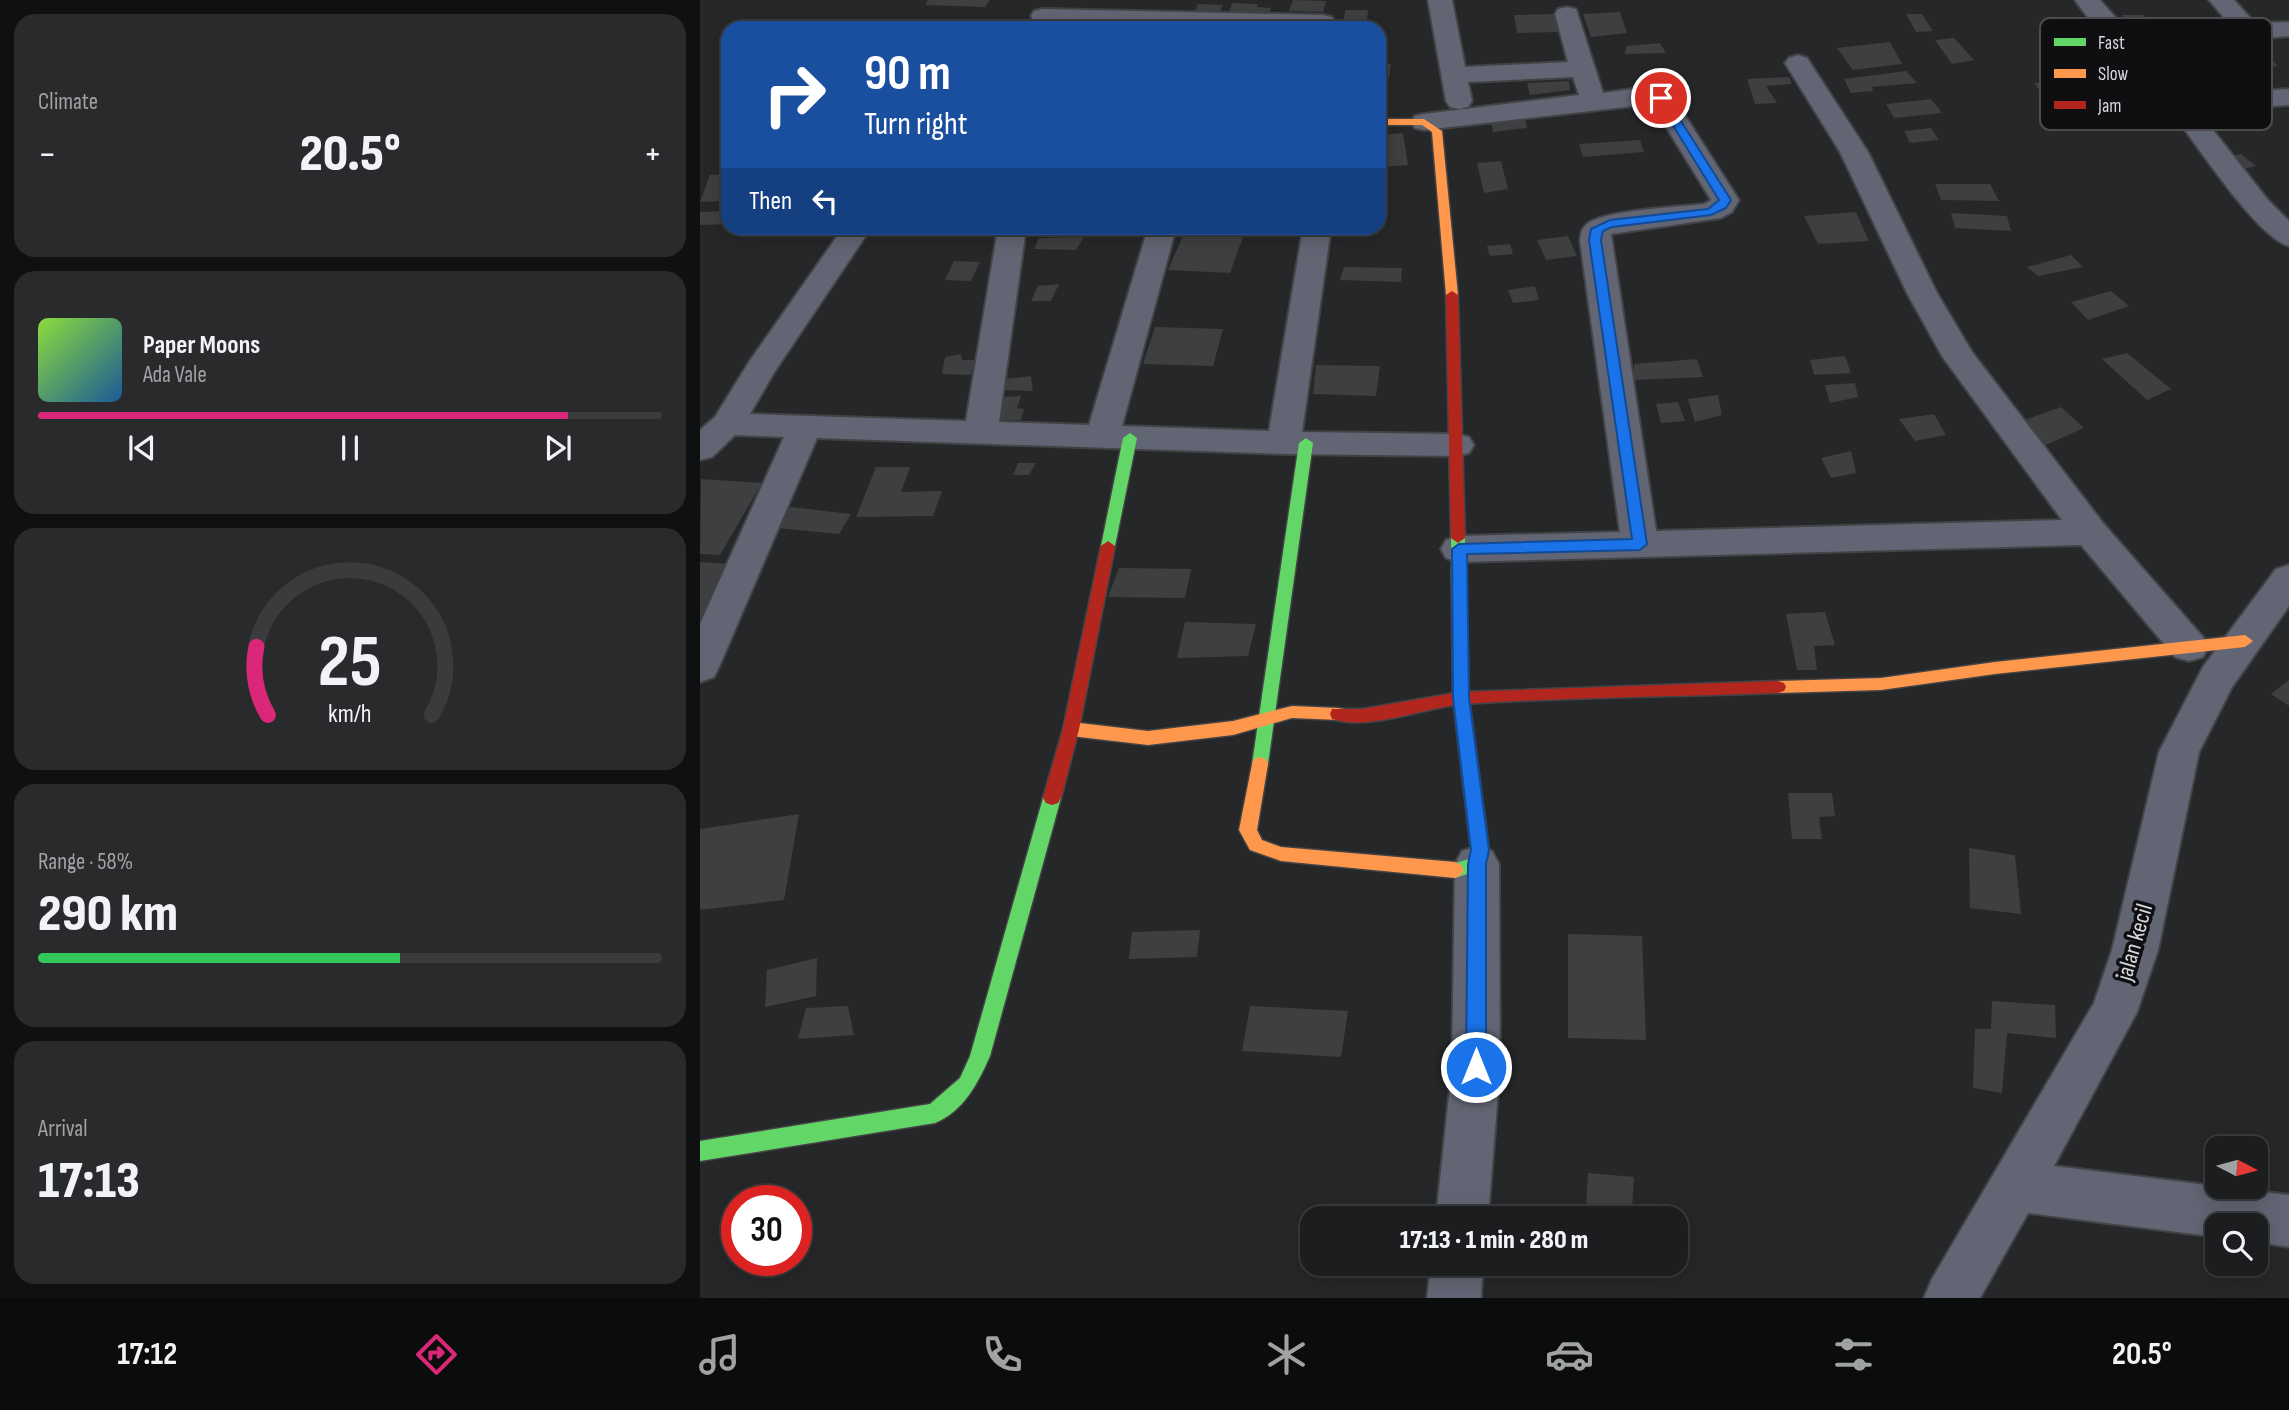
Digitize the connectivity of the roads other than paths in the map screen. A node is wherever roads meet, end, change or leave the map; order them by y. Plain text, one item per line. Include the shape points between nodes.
1 (1440, 0) edge
2 (2087, 0) edge
3 (2221, 0) edge
4 (1567, 14) dead end
5 (1041, 15) edge
6 (1325, 17) edge
7 (2103, 18) edge
8 (2237, 18) edge
9 (1798, 63) dead end
10 (1583, 69) junction
11 (1454, 75) junction
12 (1592, 102) junction
13 (1462, 117) junction
14 (1386, 121) edge
15 (1424, 121) junction
16 (2199, 130) edge
17 (852, 235) edge
18 (1011, 235) edge
19 (1160, 235) edge
20 (1316, 235) edge
21 (2289, 237) edge
22 (727, 424) junction
23 (806, 427) junction
24 (981, 432) junction
25 (1116, 437) junction
26 (1295, 443) junction
27 (1457, 445) junction
28 (700, 449) edge
29 (2090, 532) junction
30 (1640, 544) junction
31 (1459, 549) junction
32 (2289, 578) edge
33 (2245, 641) junction
34 (2189, 647) junction
35 (700, 667) edge
36 (1461, 698) junction
37 (1268, 718) junction
38 (1071, 729) junction
39 (1477, 864) junction
40 (700, 1151) edge
41 (2016, 1186) junction
42 (1462, 1206) edge
43 (2289, 1221) edge
44 (1456, 1276) edge
45 (1454, 1298) edge
46 (1951, 1298) edge

1 - 11 street
2 - 7 street
3 - 8 street
4 - 10 street
5 - 6 street
9 - 29 street via 1854,152 1958,356
10 - 11 street
10 - 12 street
11 - 13 street
12 - 13 street
12 - 30 street via 1647,95 1661,98 1725,200 1711,212 1610,223 1597,229
13 - 15 street
14 - 15 street
15 - 27 street via 1437,131 1455,322
16 - 21 street via 2250,197
17 - 22 street
18 - 24 street
19 - 25 street
20 - 26 street
22 - 23 street
22 - 28 street
23 - 24 street
23 - 35 street
24 - 25 street
25 - 26 street
25 - 38 street
26 - 27 street
26 - 37 street
27 - 31 street
29 - 30 street
29 - 34 street
30 - 31 street
31 - 36 street
32 - 33 street, jalan kecil
33 - 34 street
33 - 41 street, jalan kecil via 2217,678 2179,752 2135,950 2113,1012
34 - 36 street via 1881,684
36 - 37 street via 1362,715 1292,712
36 - 39 street via 1480,850
37 - 38 street via 1233,728 1148,738
37 - 39 street via 1248,830 1256,845 1281,853 1461,871
38 - 40 street via 967,1085 935,1113
39 - 42 street via 1476,1067
41 - 43 street
41 - 46 street, jalan kecil
44 - 45 street

